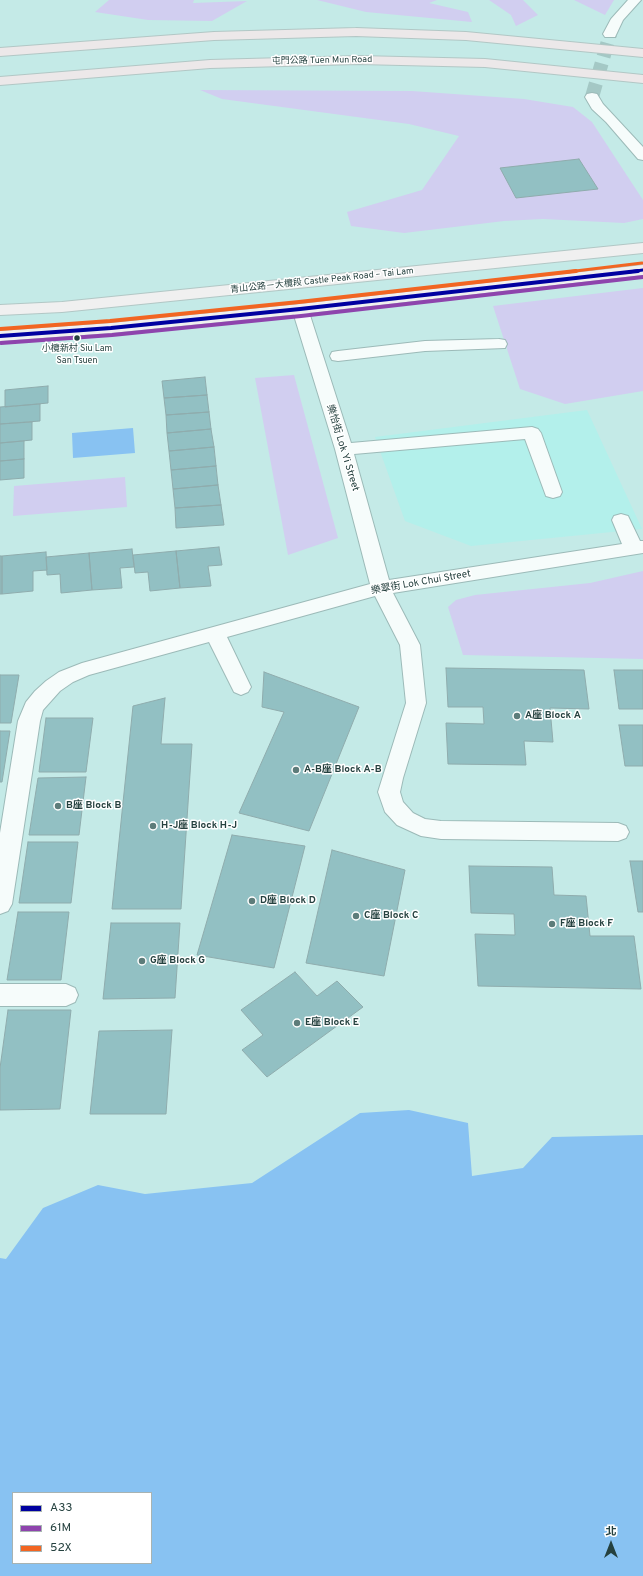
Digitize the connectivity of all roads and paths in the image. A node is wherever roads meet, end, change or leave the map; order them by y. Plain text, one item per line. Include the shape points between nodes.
1 (635, 0) edge
2 (636, 15) dead end
3 (617, 19) junction
4 (610, 34) tunnel mouth
5 (0, 52) edge
6 (643, 53) edge
7 (643, 79) edge
8 (0, 81) edge
9 (592, 97) dead end
10 (643, 156) edge
11 (643, 248) edge
12 (643, 270) edge
13 (300, 309) junction
14 (0, 310) edge
15 (0, 336) edge
16 (499, 344) dead end
17 (338, 356) dead end
18 (344, 449) junction
19 (553, 492) dead end
20 (621, 520) dead end
21 (638, 548) edge
22 (381, 588) junction
23 (215, 633) junction
24 (242, 687) dead end
25 (618, 832) dead end
26 (0, 904) edge
27 (0, 995) edge
28 (66, 995) dead end

1 - 3 street
2 - 3 street
3 - 4 street
5 - 6 highway via 206,36 356,32 466,36
7 - 8 highway, 屯門公路 Tuen Mun Road via 485,63 359,60 210,64
9 - 10 street via 597,106
11 - 14 main road, 青山公路－大欖段 Castle Peak Road – Tai Lam via 78,306
12 - 13 main road
13 - 15 main road
13 - 18 street, 樂怡街 Lok Yi Street
16 - 17 street via 425,346
18 - 19 street via 532,433
18 - 22 street, 樂怡街 Lok Yi Street
20 - 21 street
21 - 22 street, 樂翠街 Lok Chui Street
22 - 23 street, 樂翠街 Lok Chui Street
22 - 25 street, 樂怡街 Lok Yi Street via 410,645 416,703 389,792 393,806 405,819 421,827 441,830
23 - 24 street
23 - 26 street, 樂翠街 Lok Chui Street via 82,670 66,677 42,696 33,708 29,721
27 - 28 street

